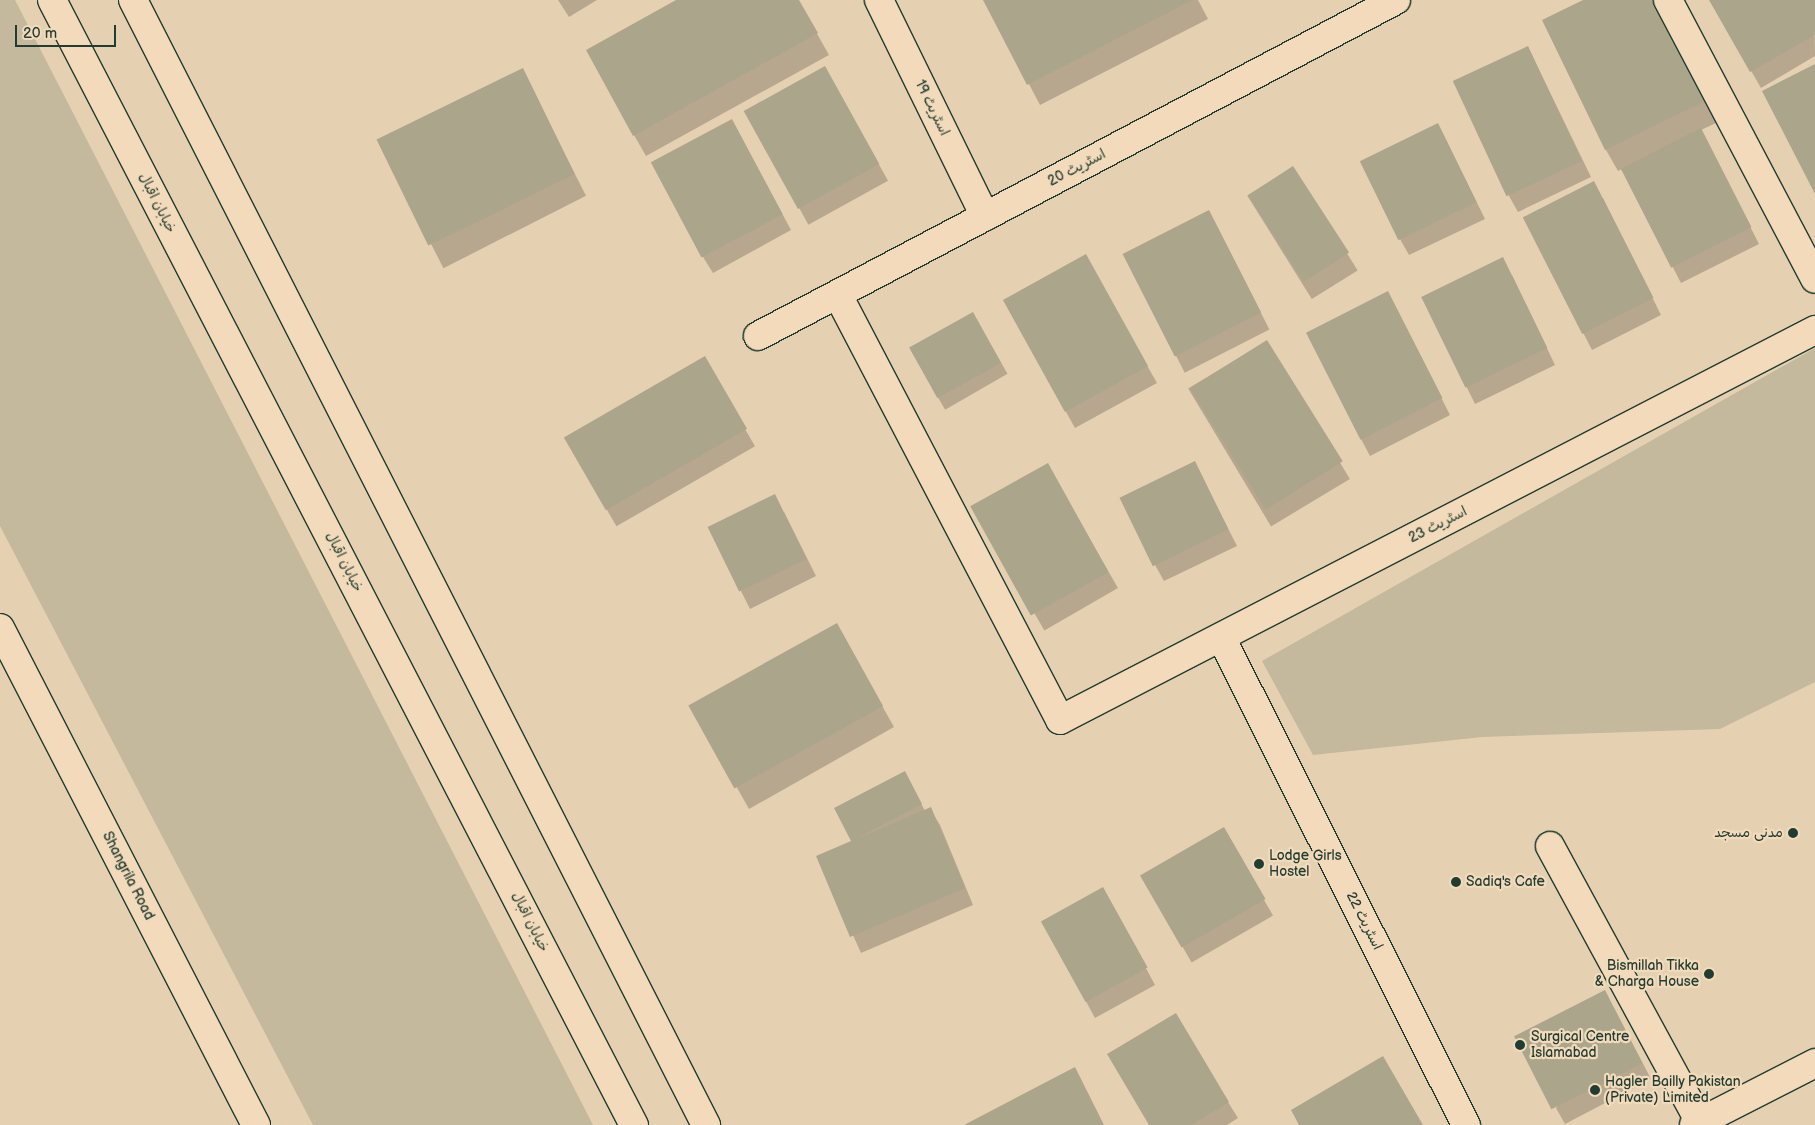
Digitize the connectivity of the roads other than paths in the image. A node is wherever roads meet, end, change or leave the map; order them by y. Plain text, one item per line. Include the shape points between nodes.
1 (52, 0) edge
2 (133, 0) edge
3 (879, 0) edge
4 (1396, 0) edge
5 (1668, 0) edge
6 (985, 216) junction
7 (1815, 279) edge
8 (839, 297) junction
9 (1815, 330) edge
10 (758, 336) dead end
11 (0, 628) edge
12 (1221, 637) junction
13 (1550, 846) dead end
14 (1815, 1063) edge
15 (1697, 1123) edge
16 (256, 1125) edge
17 (634, 1125) edge
18 (706, 1125) edge
19 (1466, 1125) edge

1 - 17 street, خیابان اقبال
2 - 18 street
3 - 6 street, اسٹریٹ 19
4 - 6 street, اسٹریٹ 20
5 - 7 street
6 - 8 street, اسٹریٹ 20
8 - 10 street, اسٹریٹ 20
8 - 12 street, اسٹریٹ 23 via 1060,720
9 - 12 street, اسٹریٹ 23
11 - 16 street, Shangrila Road
12 - 19 street, اسٹریٹ 22
13 - 15 street
14 - 15 street

